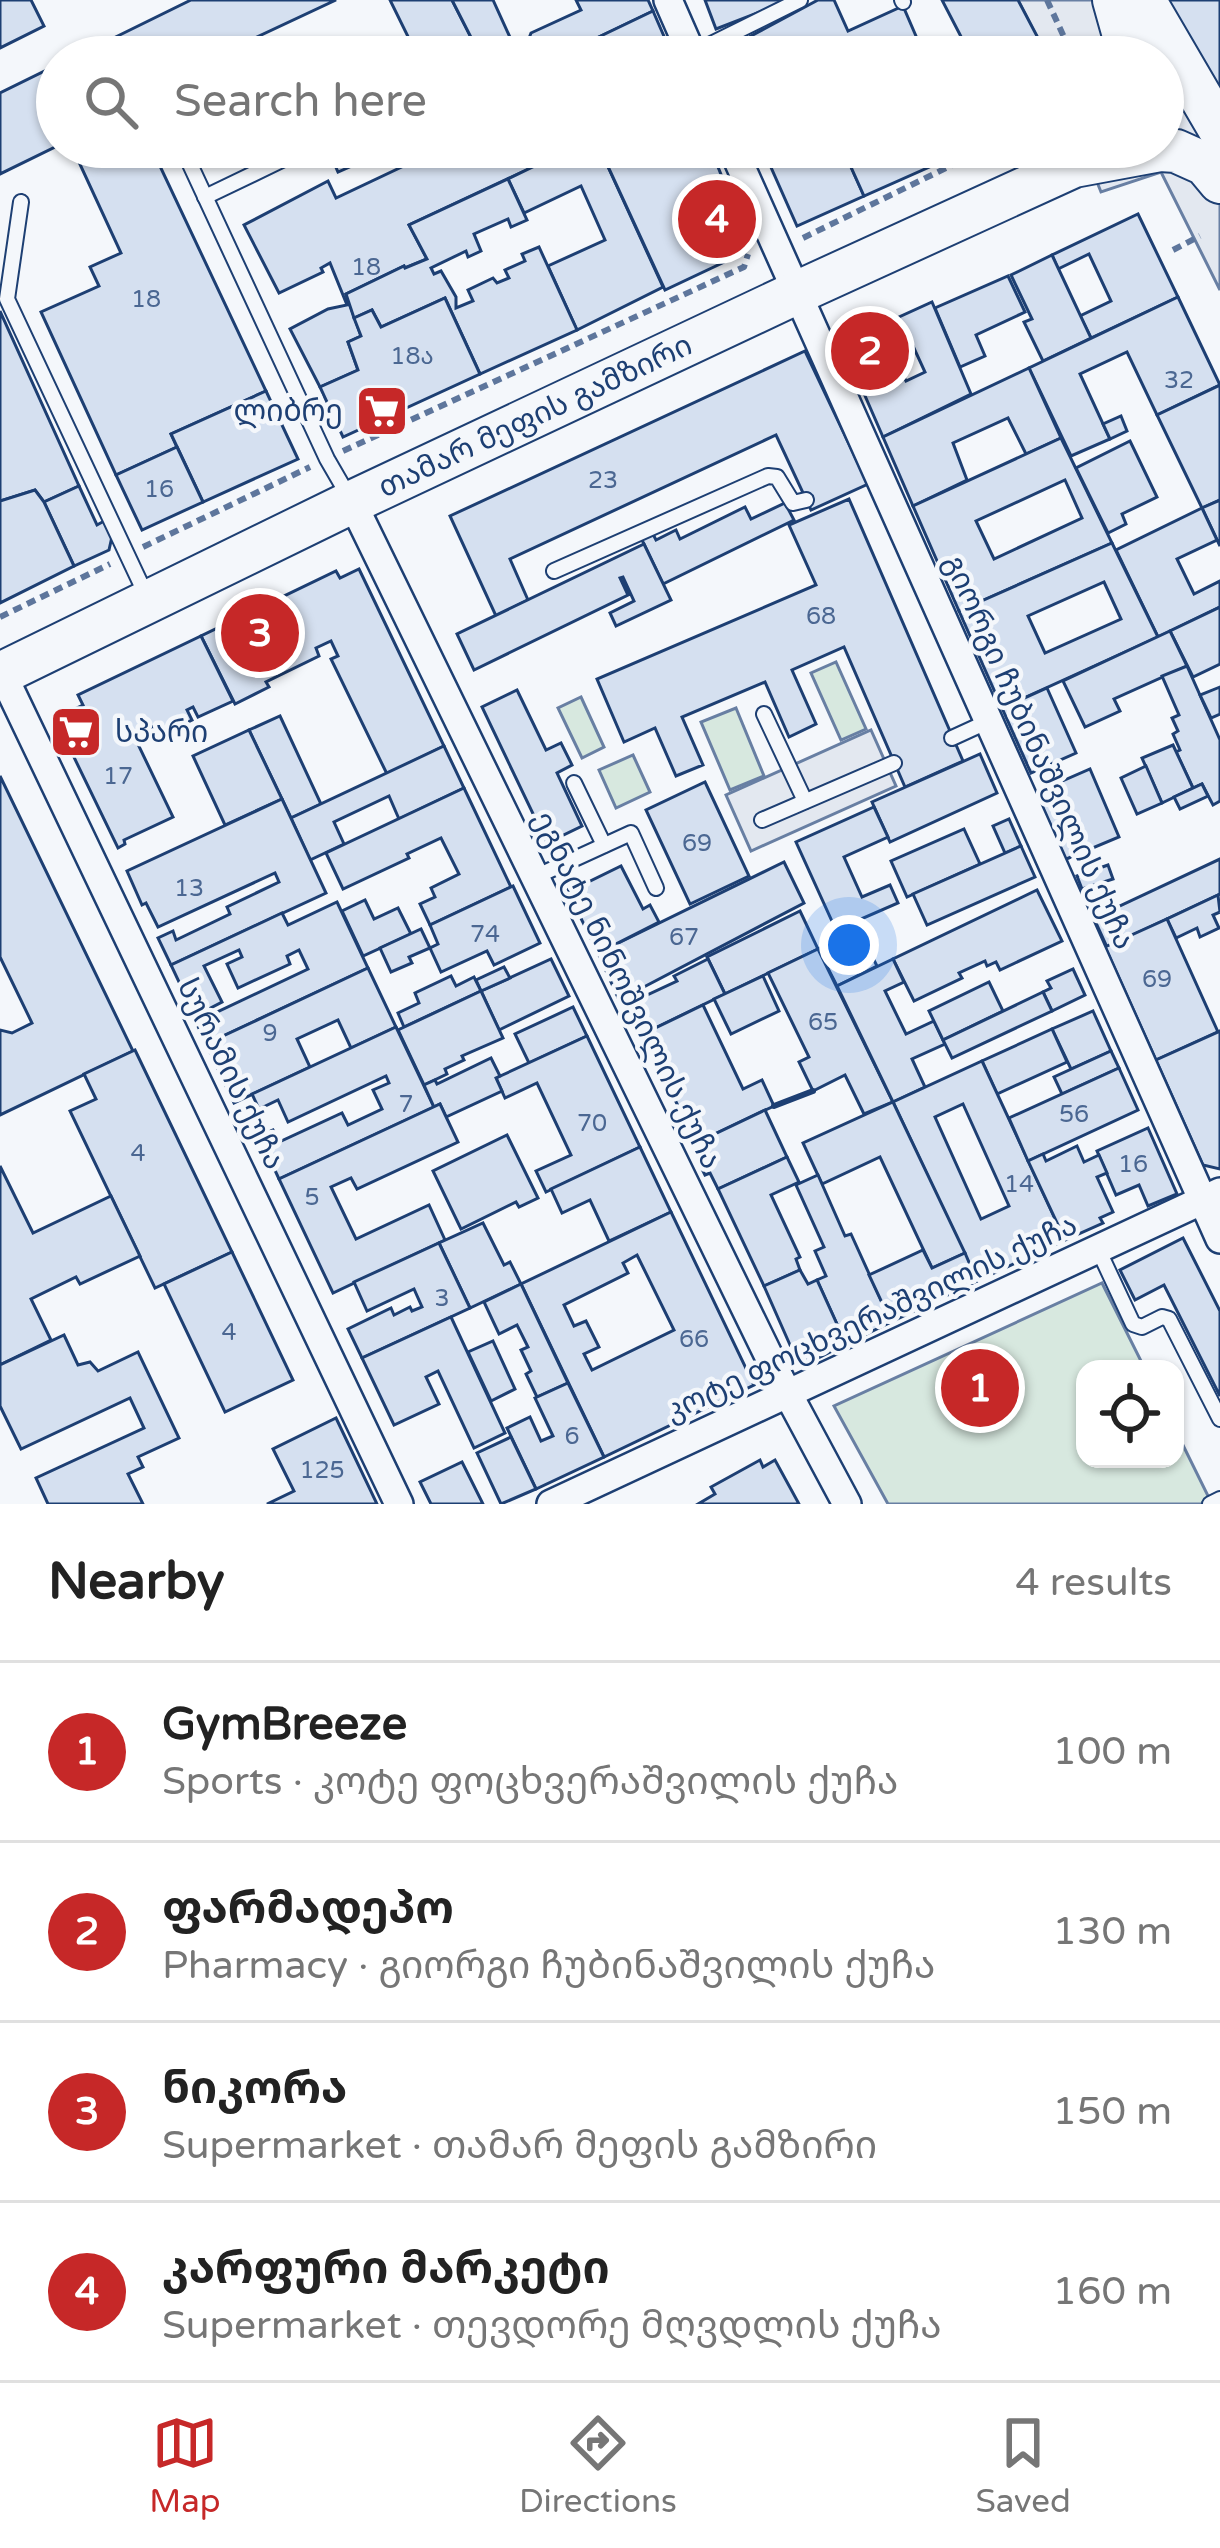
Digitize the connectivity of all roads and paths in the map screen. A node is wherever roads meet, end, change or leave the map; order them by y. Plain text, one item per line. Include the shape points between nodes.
1 (668, 0) edge
2 (800, 0) edge
3 (1047, 0) edge
4 (1114, 0) edge
5 (1144, 0) edge
6 (684, 36) edge
7 (729, 36) edge
8 (1064, 36) edge
9 (1124, 36) edge
10 (1165, 36) edge
11 (1184, 68) edge
12 (1220, 130) edge
13 (1184, 154) edge
14 (192, 168) edge
15 (265, 168) edge
16 (741, 168) edge
17 (946, 168) edge
18 (1058, 168) edge
19 (1220, 182) edge
20 (205, 197) junction
21 (21, 202) dead end
22 (788, 225) dead end
23 (1200, 236) dead end
24 (752, 243) dead end
25 (1173, 250) dead end
26 (796, 293) junction
27 (327, 458) junction
28 (806, 500) dead end
29 (352, 502) junction
30 (128, 555) junction
31 (554, 572) dead end
32 (149, 601) junction
33 (0, 617) edge
34 (1, 673) edge
35 (764, 714) dead end
36 (989, 722) junction
37 (952, 738) dead end
38 (894, 763) dead end
39 (574, 783) dead end
40 (805, 801) junction
41 (762, 820) dead end
42 (604, 845) junction
43 (535, 877) junction
44 (656, 888) dead end
45 (1211, 1197) edge
46 (1220, 1238) edge
47 (1098, 1249) junction
48 (787, 1393) junction
49 (1220, 1419) edge
50 (1220, 1499) edge
51 (400, 1504) edge
52 (551, 1504) edge
53 (847, 1504) edge
54 (1210, 1504) edge

1 - 6 street
2 - 7 lane
3 - 8 path
4 - 9 main road
5 - 10 main road
11 - 12 main road
13 - 19 main road, თამარ მეფის გამზირი
14 - 20 lane
15 - 20 lane
16 - 26 street, გიორგი ჩუბინაშვილის ქუჩა
17 - 22 path via 803,238
18 - 26 main road, თამარ მეფის გამზირი
20 - 27 lane
21 - 30 lane via 8,299
23 - 25 path
24 - 27 path via 744,267
26 - 29 main road, თამარ მეფის გამზირი
26 - 36 street, გიორგი ჩუბინაშვილის ქუჩა
27 - 29 lane
27 - 30 path
28 - 31 lane via 793,503 778,477 768,476
29 - 32 main road, თამარ მეფის გამზირი
29 - 43 street, ეგნატე ნინოშვილის ქუჩა
30 - 32 lane
30 - 33 path
32 - 34 main road, თამარ მეფის გამზირი
34 - 51 street, სურამის ქუჩა
35 - 40 lane
36 - 37 lane
36 - 45 street, გიორგი ჩუბინაშვილის ქუჩა
38 - 40 lane
39 - 42 lane
40 - 41 lane
42 - 43 lane
42 - 44 lane via 632,833
43 - 48 street, ეგნატე ნინოშვილის ქუჩა
45 - 46 street, გიორგი ჩუბინაშვილის ქუჩა
45 - 47 street, კოტე ფოცხვერაშვილის ქუჩა
47 - 48 street, კოტე ფოცხვერაშვილის ქუჩა
47 - 49 lane via 1133,1324 1169,1319
48 - 52 street, კოტე ფოცხვერაშვილის ქუჩა
48 - 53 street, ეგნატე ნინოშვილის ქუჩა
50 - 54 lane

